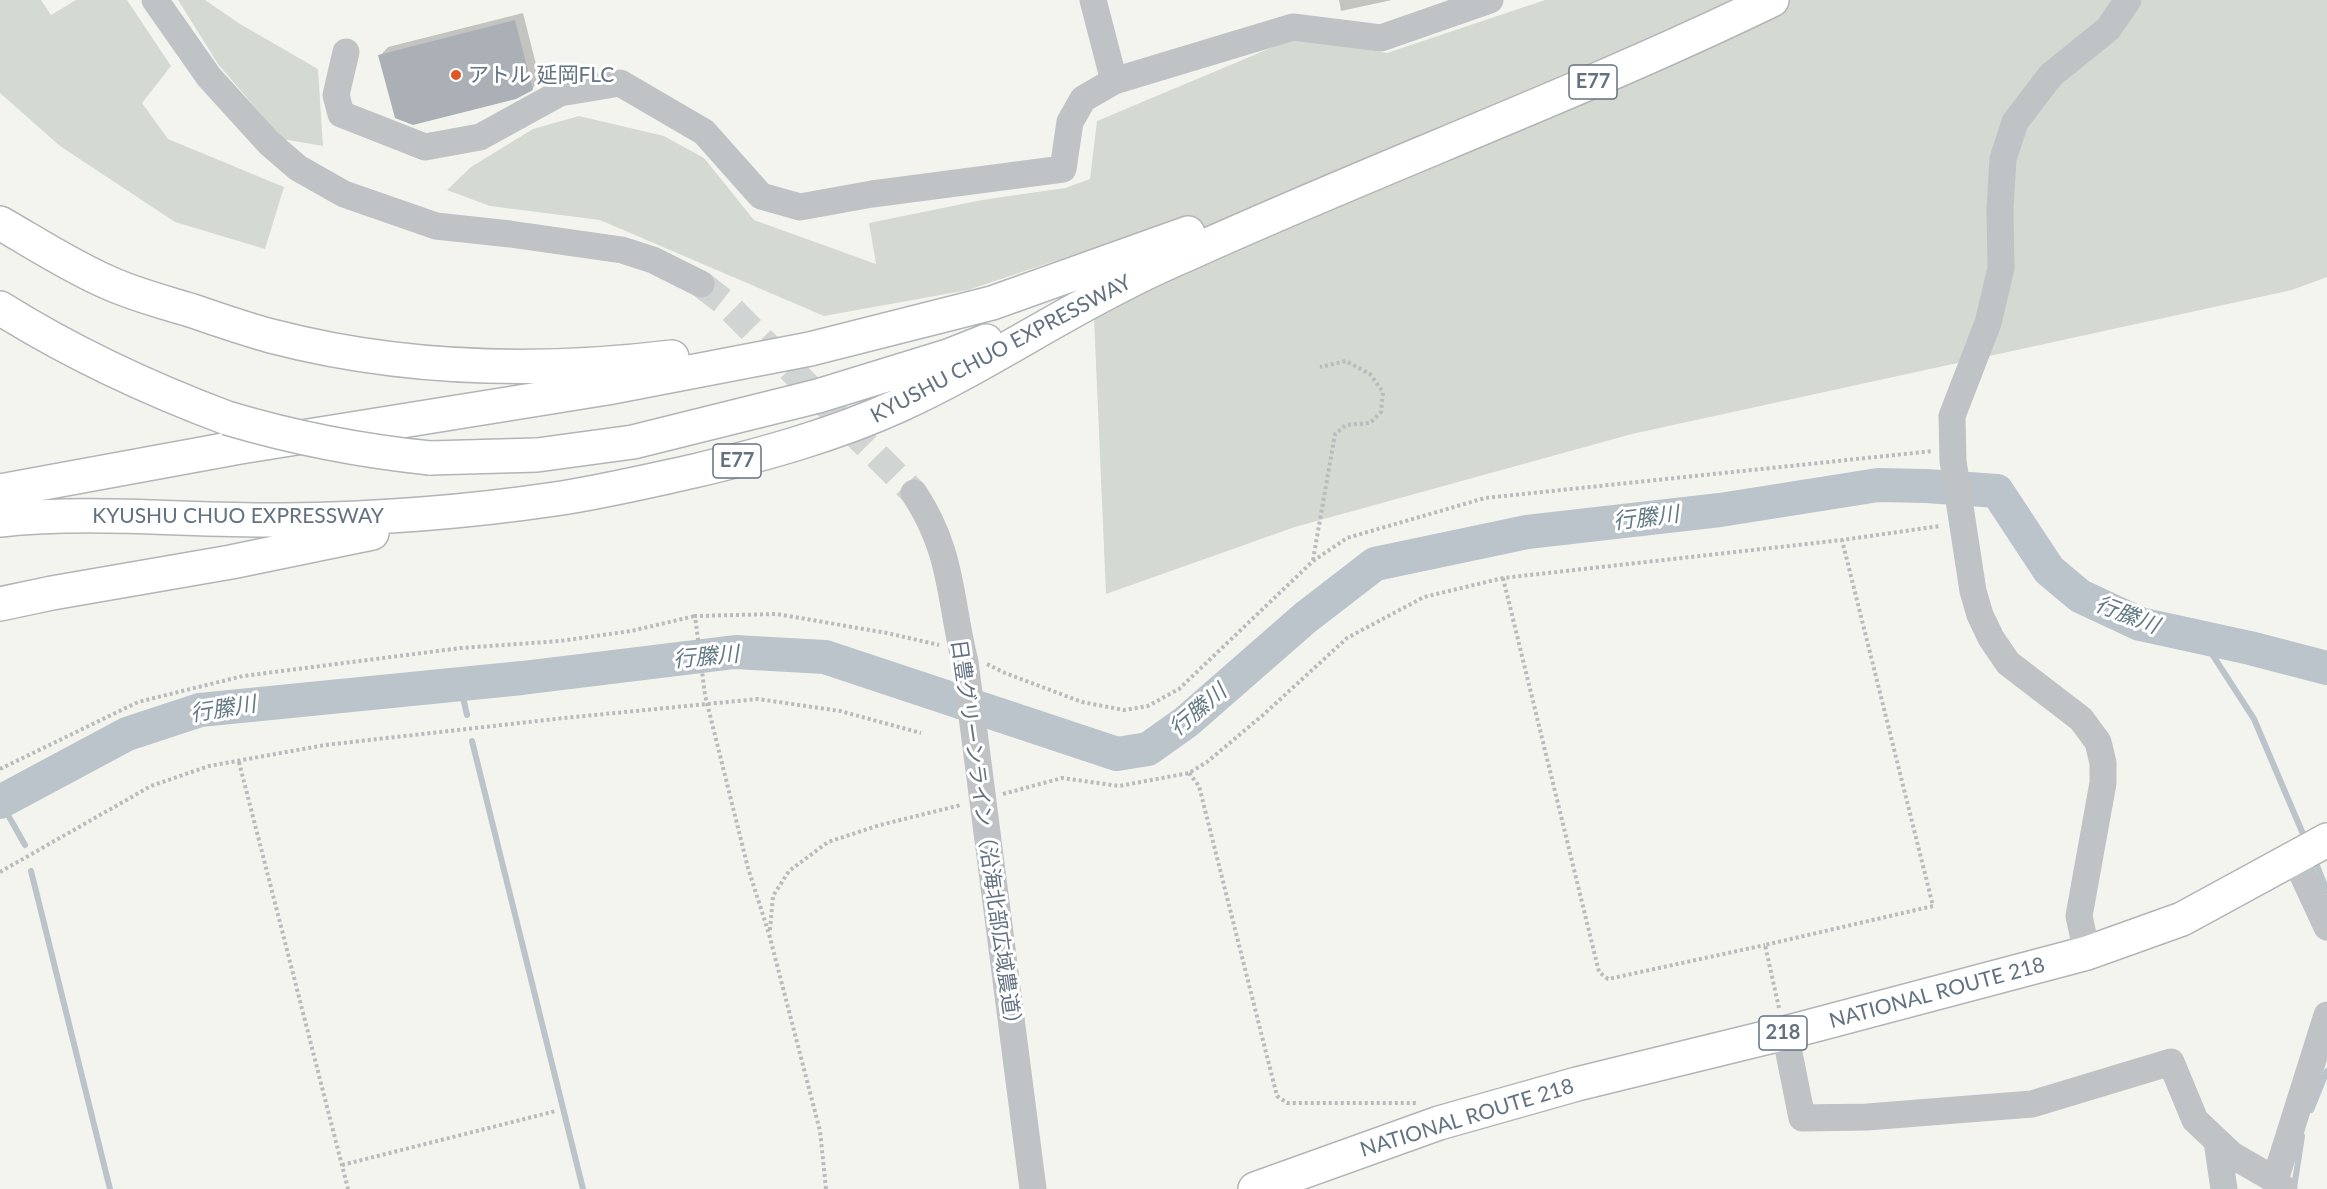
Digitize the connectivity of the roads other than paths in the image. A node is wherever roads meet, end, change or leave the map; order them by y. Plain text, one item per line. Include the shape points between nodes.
1 (155, 0) edge
2 (1093, 0) edge
3 (1490, 0) edge
4 (1772, 0) edge
5 (2127, 0) edge
6 (346, 52) dead end
7 (1114, 81) junction
8 (1411, 157) junction
9 (0, 210) edge
10 (0, 223) edge
11 (1098, 264) junction
12 (701, 284) tunnel mouth
13 (1124, 284) junction
14 (176, 306) junction
15 (0, 308) edge
16 (0, 491) edge
17 (914, 493) tunnel mouth
18 (556, 499) junction
19 (0, 520) edge
20 (0, 604) edge
21 (2312, 848) edge
22 (2327, 927) edge
23 (2087, 953) junction
24 (2327, 1015) edge
25 (1785, 1033) junction
26 (2217, 1141) junction
27 (2280, 1186) edge
28 (1033, 1189) edge
29 (1255, 1189) edge
30 (2224, 1189) edge

1 - 12 street via 209,77 269,143 298,168 344,194 436,226 622,250 653,260
2 - 7 street
3 - 7 street via 1381,38 1293,27
4 - 8 highway, KYUSHU CHUO EXPRESSWAY / E77 via 1632,66
5 - 23 street via 2108,29 2051,75 2015,122 2003,159 2001,268 1988,323 1952,416 1962,520 1980,615 2008,663 2081,719 2098,742 2103,783 2079,916
6 - 7 street via 336,95 341,114 425,147 480,137 560,93 620,83 704,132 761,196 800,207 1064,169 1070,122 1083,99
8 - 11 highway, KYUSHU CHUO EXPRESSWAY / E77
8 - 13 highway, KYUSHU CHUO EXPRESSWAY / E77
9 - 14 highway via 105,276
10 - 14 highway via 104,282
11 - 14 highway via 817,335 660,358 578,364 449,364 365,355 271,336
11 - 16 highway, KYUSHU CHUO EXPRESSWAY / E77 via 1038,288 934,319 725,367
13 - 15 highway, bridge via 948,356 753,414 584,450 430,458 326,444 227,418 95,363
13 - 18 highway, KYUSHU CHUO EXPRESSWAY / E77 via 938,386 820,437 662,478
17 - 28 street, 日豊グリーンライン（沿海北部広域農道） via 928,515 949,570
18 - 19 highway, KYUSHU CHUO EXPRESSWAY / E77 via 337,519
18 - 20 highway
21 - 22 street
21 - 23 highway, NATIONAL ROUTE 218 / 218 via 2182,919
23 - 25 highway, NATIONAL ROUTE 218 / 218
24 - 27 street
25 - 26 street via 1802,1119 2032,1104 2170,1062 2195,1120
25 - 29 highway, NATIONAL ROUTE 218 / 218 via 1577,1084 1439,1123
26 - 27 street
26 - 30 street

